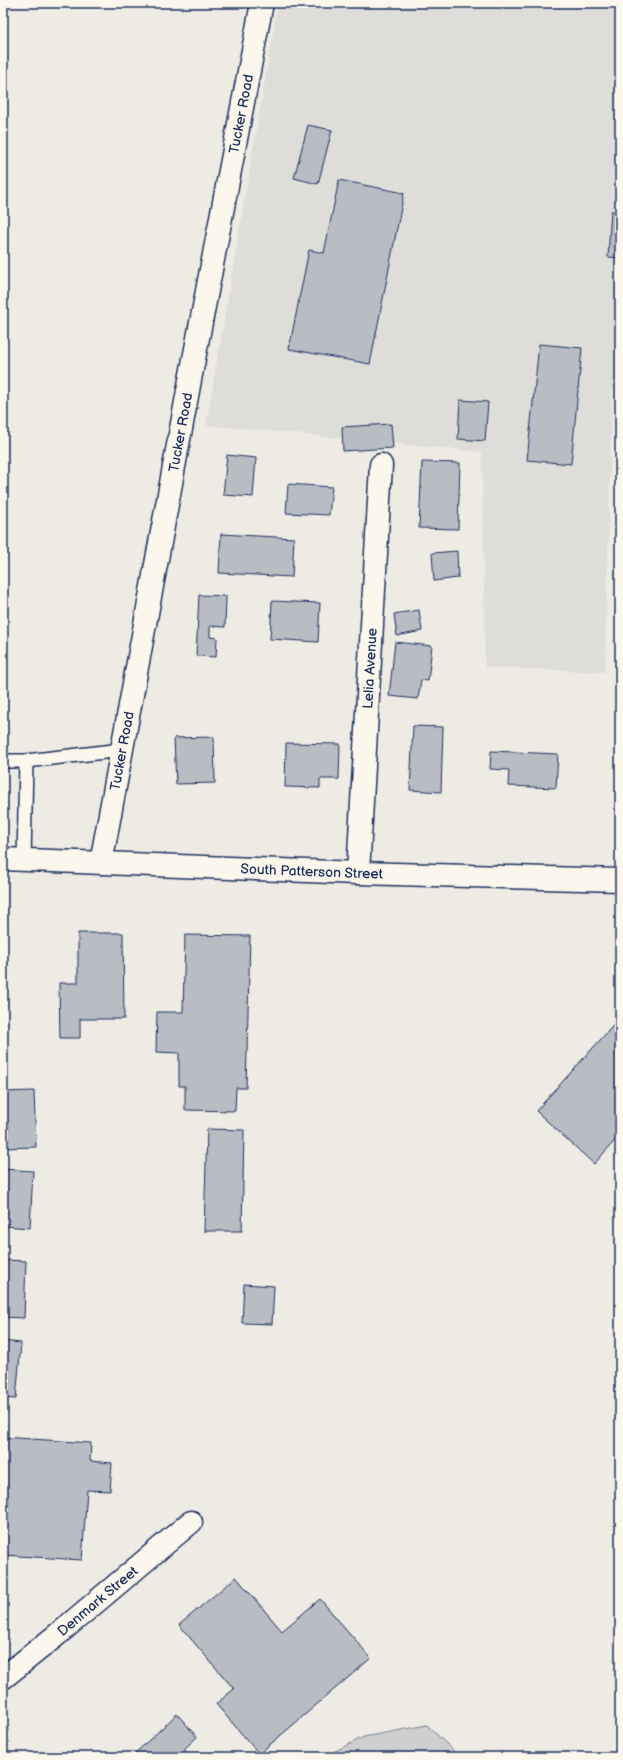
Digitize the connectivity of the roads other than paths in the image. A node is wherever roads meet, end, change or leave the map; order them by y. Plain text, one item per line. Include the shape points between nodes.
1 (262, 3) edge
2 (381, 465) dead end
3 (122, 750) junction
4 (3, 761) edge
5 (26, 761) junction
6 (14, 860) edge
7 (102, 863) junction
8 (358, 873) junction
9 (620, 880) edge
10 (191, 1522) dead end
11 (3, 1678) edge

1 - 3 street, Tucker Road
2 - 8 street, Lelia Avenue
3 - 5 lane
3 - 7 street, Tucker Road
4 - 5 lane
5 - 6 lane
6 - 7 street, South Patterson Street
7 - 8 street, South Patterson Street
8 - 9 street, South Patterson Street
10 - 11 street, Denmark Street

